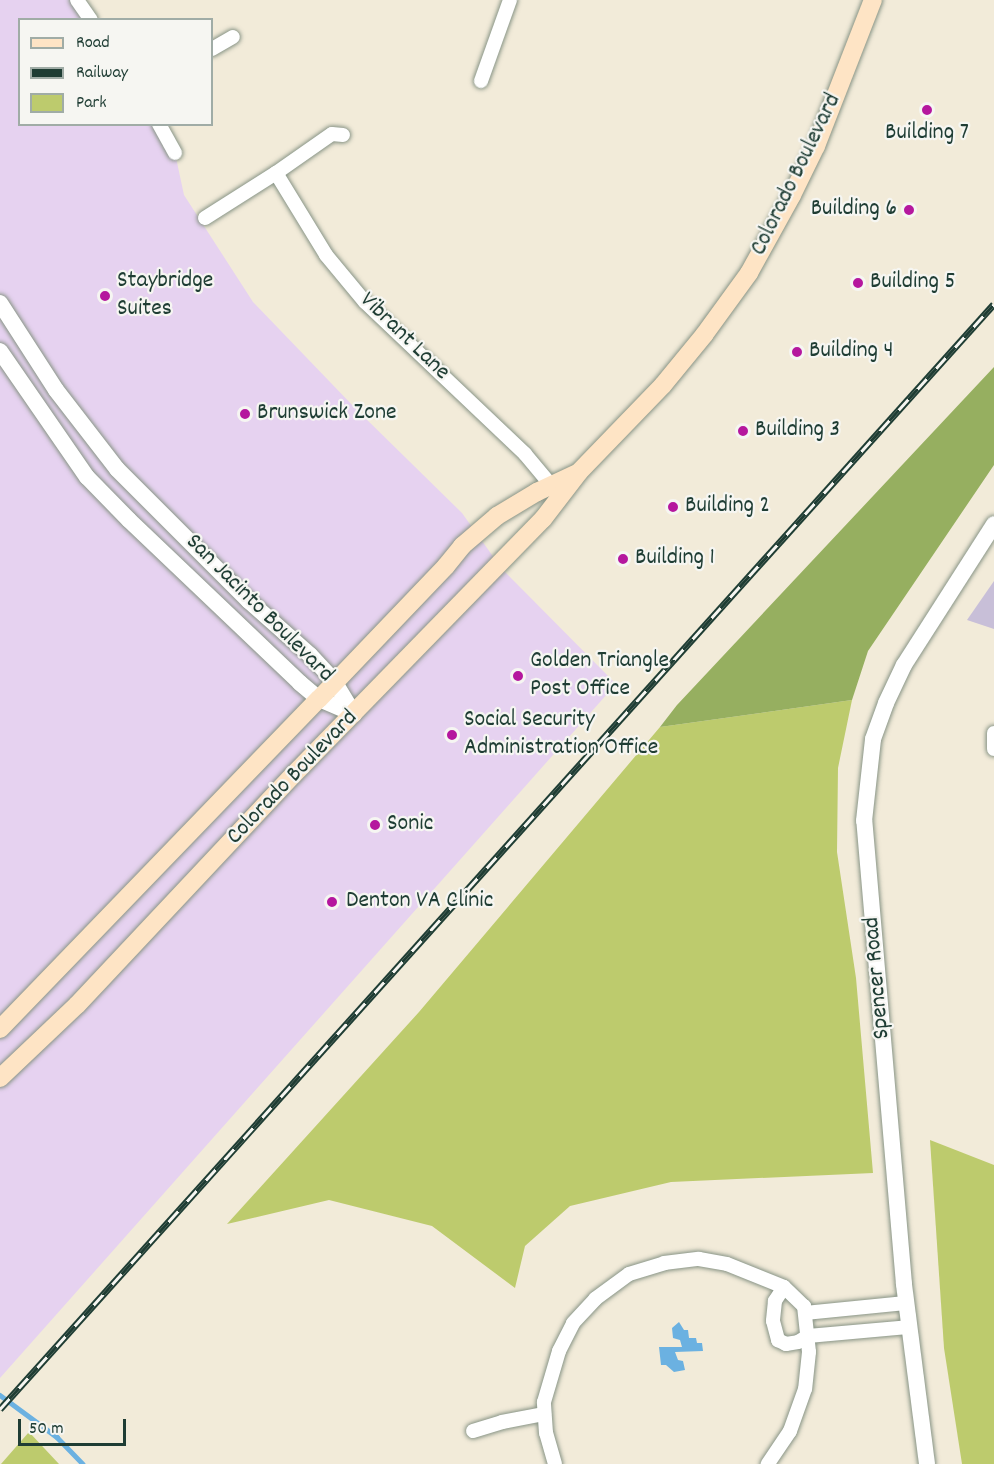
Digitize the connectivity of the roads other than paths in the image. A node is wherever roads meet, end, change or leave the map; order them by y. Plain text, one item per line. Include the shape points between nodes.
1 (77, 0) edge
2 (510, 0) edge
3 (873, 0) edge
4 (90, 18) edge
5 (233, 37) dead end
6 (213, 48) edge
7 (481, 81) dead end
8 (160, 126) edge
9 (343, 135) dead end
10 (175, 153) dead end
11 (276, 173) junction
12 (204, 218) dead end
13 (0, 303) edge
14 (0, 351) edge
15 (579, 472) junction
16 (551, 485) junction
17 (994, 524) edge
18 (205, 557) junction
19 (178, 567) junction
20 (195, 582) junction
21 (334, 681) junction
22 (319, 699) junction
23 (354, 714) junction
24 (994, 733) edge
25 (994, 749) edge
26 (0, 1029) edge
27 (0, 1078) edge
28 (784, 1287) junction
29 (906, 1303) junction
30 (805, 1313) junction
31 (908, 1327) junction
32 (808, 1336) junction
33 (544, 1414) junction
34 (473, 1431) dead end
35 (555, 1464) edge
36 (768, 1464) edge
37 (927, 1464) edge

1 - 4 street
2 - 7 street
3 - 15 main road, Colorado Boulevard via 816,146 749,273 663,385
5 - 6 street
8 - 10 street
9 - 11 street via 332,134
11 - 12 street
11 - 16 street, Vibrant Lane via 326,255 365,302 528,458
13 - 18 street, San Jacinto Boulevard via 56,390 117,469
14 - 19 street, San Jacinto Boulevard via 87,477
15 - 16 main road, Colorado Boulevard
15 - 23 main road, Colorado Boulevard via 543,519
16 - 21 main road, Colorado Boulevard via 497,516 462,546
17 - 29 street, Spencer Road via 904,665 873,739 864,821
18 - 19 street
18 - 20 street
18 - 21 street, San Jacinto Boulevard
19 - 20 street, San Jacinto Boulevard
20 - 22 street, San Jacinto Boulevard
21 - 22 main road, Colorado Boulevard
21 - 23 street, San Jacinto Boulevard
22 - 23 street, San Jacinto Boulevard
22 - 26 main road, Colorado Boulevard
23 - 27 main road, Colorado Boulevard via 77,1005
24 - 25 street
28 - 30 street via 804,1306
28 - 32 street via 775,1301 774,1332 786,1344
28 - 33 street via 728,1264 699,1259 664,1263 629,1274 594,1299 566,1334 552,1371
29 - 30 street
29 - 31 street, Spencer Road
30 - 32 street
31 - 32 street
31 - 37 street, Spencer Road
32 - 36 street via 809,1371 798,1413
33 - 34 street
33 - 35 street

